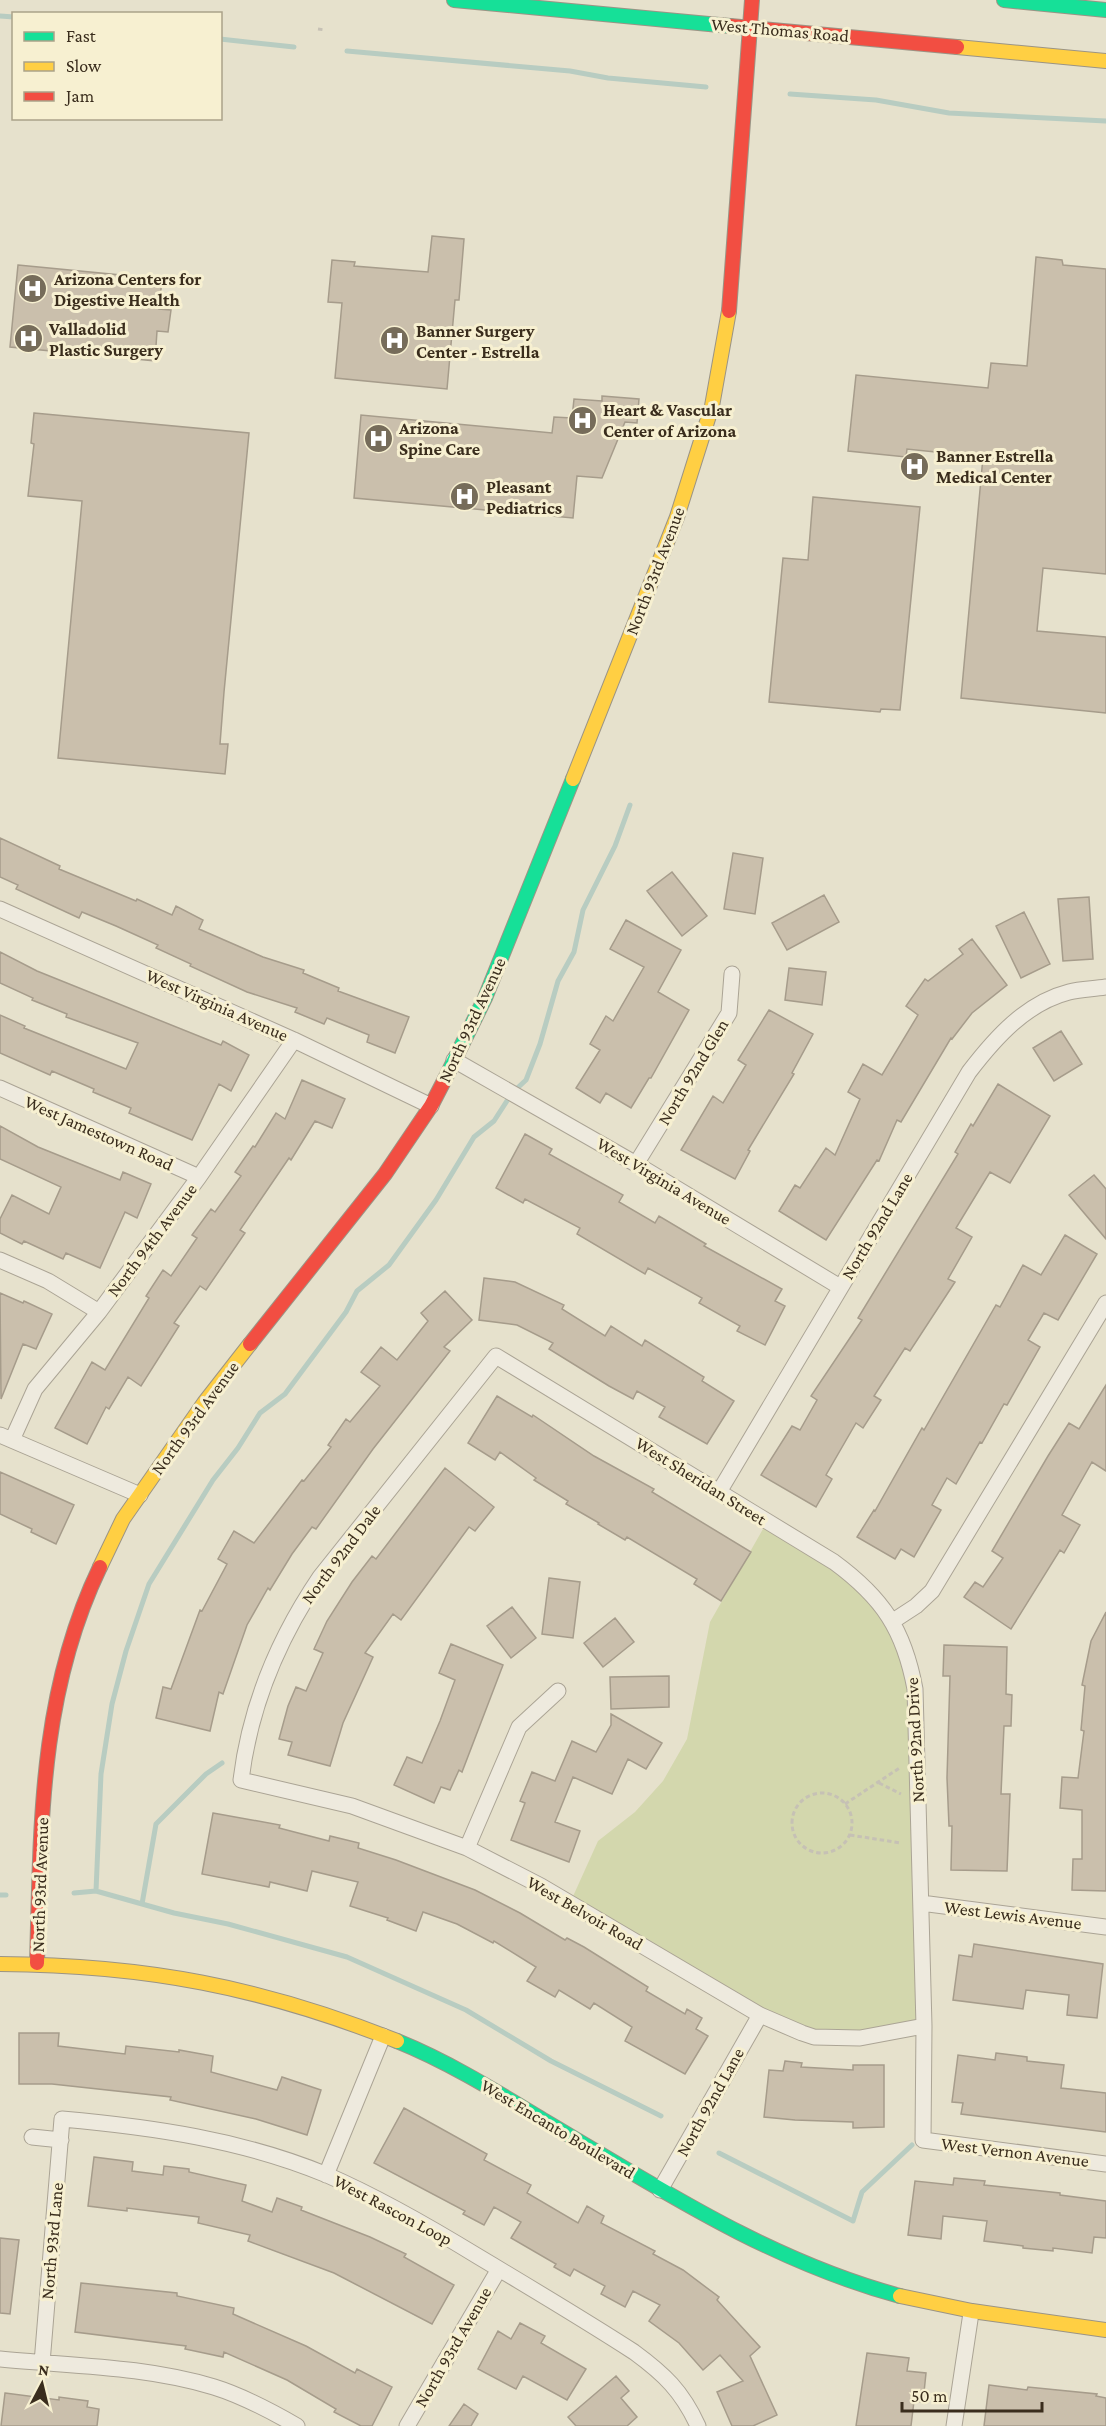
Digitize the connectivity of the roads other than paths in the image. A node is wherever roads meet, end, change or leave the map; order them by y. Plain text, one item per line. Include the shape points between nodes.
1 (454, 0) edge
2 (752, 0) edge
3 (1004, 0) edge
4 (1064, 6) junction
5 (1106, 10) edge
6 (1106, 22) edge
7 (750, 28) junction
8 (1106, 61) edge
9 (0, 909) edge
10 (732, 974) dead end
11 (1106, 987) edge
12 (294, 1040) junction
13 (454, 1060) junction
14 (0, 1088) edge
15 (431, 1106) junction
16 (636, 1164) junction
17 (199, 1177) junction
18 (0, 1260) edge
19 (840, 1287) junction
20 (1106, 1303) edge
21 (99, 1312) junction
22 (496, 1356) joint
23 (6, 1438) edge
24 (719, 1492) junction
25 (140, 1495) junction
26 (893, 1621) junction
27 (558, 1691) dead end
28 (241, 1780) joint
29 (467, 1848) junction
30 (921, 1904) junction
31 (1106, 1927) edge
32 (0, 1964) edge
33 (37, 1964) junction
34 (760, 2015) junction
35 (924, 2026) junction
36 (383, 2036) junction
37 (62, 2119) joint
38 (32, 2137) dead end
39 (61, 2140) junction
40 (923, 2140) joint
41 (1106, 2164) edge
42 (326, 2175) junction
43 (660, 2190) junction
44 (499, 2269) junction
45 (971, 2313) junction
46 (1106, 2330) edge
47 (0, 2359) edge
48 (42, 2363) junction
49 (272, 2411) junction
50 (266, 2426) edge
51 (297, 2426) edge
52 (407, 2426) edge
53 (698, 2426) edge
54 (954, 2426) edge

1 - 7 street, West Thomas Road
2 - 7 street, North 93rd Avenue
3 - 4 street
4 - 5 street
4 - 6 street
7 - 8 street, West Thomas Road
7 - 13 street, North 93rd Avenue via 732,286 712,406 677,517 485,998
9 - 12 street, West Virginia Avenue
10 - 16 street, North 92nd Glen via 729,1013
11 - 19 street, North 92nd Lane via 1068,992 1034,1008 1009,1025 975,1063
12 - 15 street, West Virginia Avenue
12 - 17 street, North 94th Avenue
13 - 15 street, North 93rd Avenue
13 - 16 street, West Virginia Avenue
14 - 17 street, West Jamestown Road
15 - 25 street, North 93rd Avenue via 385,1174 204,1403
16 - 19 street, West Virginia Avenue
17 - 21 street, North 94th Avenue
18 - 21 street via 48,1281
19 - 24 street, North 92nd Lane
20 - 26 street via 932,1591
21 - 23 street, North 94th Avenue via 35,1389
22 - 24 street, West Sheridan Street
22 - 28 street, North 92nd Dale via 301,1605 278,1648 249,1727
23 - 25 street
24 - 26 street, West Sheridan Street via 843,1569 873,1595
25 - 33 street, North 93rd Avenue via 123,1519 96,1575 55,1698 41,1820
26 - 30 street, North 92nd Drive via 915,1689
27 - 29 street via 519,1727
28 - 29 street, West Belvoir Road via 352,1806
29 - 34 street, West Belvoir Road via 542,1886
30 - 31 street, West Lewis Avenue
30 - 35 street, North 92nd Drive
32 - 33 street, West Encanto Boulevard
33 - 36 street, West Encanto Boulevard via 156,1974 242,1990 296,2004
34 - 35 street, West Belvoir Road via 814,2037 837,2039
34 - 43 street, North 92nd Lane
35 - 40 street, North 92nd Drive
36 - 42 street
36 - 43 street, West Encanto Boulevard via 458,2070
37 - 39 street, North 93rd Lane
37 - 42 street, West Rascon Loop via 214,2140
38 - 39 street
39 - 48 street, North 93rd Lane
40 - 41 street, West Vernon Avenue
42 - 44 street, West Rascon Loop via 406,2213
43 - 45 street, West Encanto Boulevard via 777,2253 887,2293
44 - 52 street, North 93rd Avenue
44 - 53 street, West Rascon Loop via 657,2369 683,2396
45 - 46 street, West Encanto Boulevard
45 - 54 street
47 - 48 street
48 - 49 street via 174,2377 215,2387
49 - 50 street
49 - 51 street

